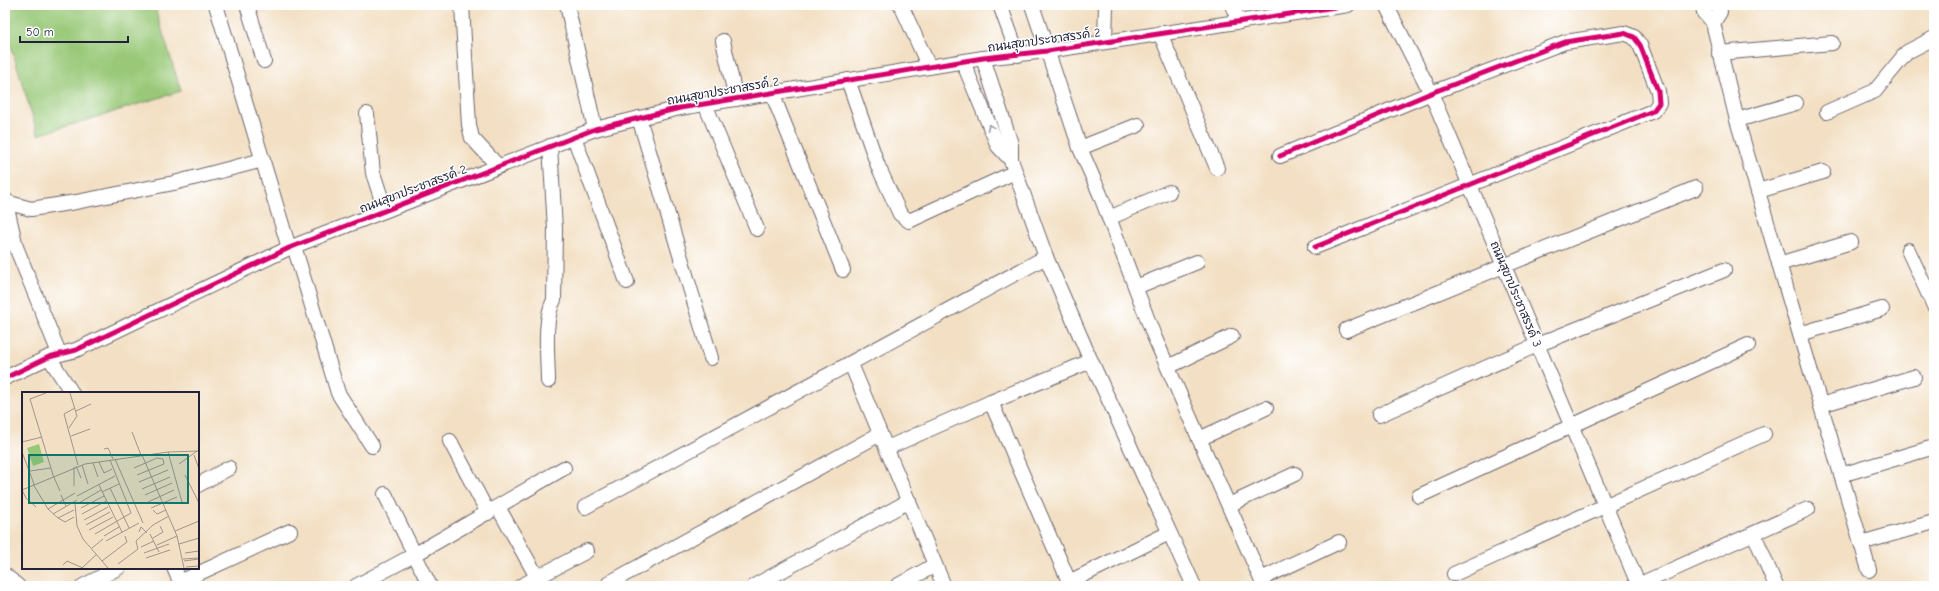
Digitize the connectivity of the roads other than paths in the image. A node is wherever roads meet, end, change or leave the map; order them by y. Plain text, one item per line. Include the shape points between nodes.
1 (216, 5) edge
2 (247, 5) edge
3 (462, 5) edge
4 (567, 5) edge
5 (901, 5) edge
6 (1000, 5) edge
7 (1032, 5) edge
8 (1106, 5) edge
9 (1232, 5) edge
10 (1348, 5) edge
11 (1386, 5) edge
12 (1703, 5) edge
13 (1719, 5) edge
14 (1239, 22) junction
15 (1712, 23) junction
16 (1160, 34) junction
17 (1934, 38) edge
18 (723, 41) dead end
19 (1105, 42) junction
20 (1832, 43) dead end
21 (1047, 51) junction
22 (1719, 53) junction
23 (1018, 55) junction
24 (983, 58) junction
25 (264, 61) dead end
26 (963, 62) junction
27 (929, 67) junction
28 (848, 80) junction
29 (772, 93) junction
30 (1431, 93) junction
31 (736, 99) junction
32 (705, 104) junction
33 (1796, 104) dead end
34 (1827, 112) dead end
35 (366, 114) dead end
36 (639, 118) junction
37 (1737, 120) junction
38 (1138, 125) dead end
39 (595, 129) junction
40 (574, 136) junction
41 (550, 146) junction
42 (1080, 148) junction
43 (1280, 156) dead end
44 (263, 160) junction
45 (498, 166) junction
46 (1013, 166) junction
47 (1217, 168) dead end
48 (1823, 172) dead end
49 (1470, 185) junction
50 (1696, 188) dead end
51 (1758, 191) junction
52 (1169, 192) dead end
53 (5, 201) edge
54 (385, 210) junction
55 (1109, 218) junction
56 (757, 229) dead end
57 (5, 238) edge
58 (1851, 242) dead end
59 (292, 247) junction
60 (1315, 247) dead end
61 (16, 248) junction
62 (1908, 250) dead end
63 (1046, 257) junction
64 (1197, 262) dead end
65 (1779, 264) junction
66 (1504, 266) junction
67 (843, 270) dead end
68 (1724, 270) dead end
69 (626, 282) dead end
70 (1136, 287) junction
71 (1934, 306) edge
72 (1882, 309) dead end
73 (1346, 330) dead end
74 (1800, 334) junction
75 (1232, 336) dead end
76 (1538, 345) junction
77 (1748, 345) dead end
78 (54, 355) junction
79 (711, 358) dead end
80 (1091, 361) junction
81 (851, 364) junction
82 (1168, 367) junction
83 (1914, 377) dead end
84 (5, 378) edge
85 (548, 381) dead end
86 (72, 392) edge
87 (991, 402) junction
88 (1821, 405) junction
89 (1266, 408) dead end
90 (1379, 415) dead end
91 (1571, 425) junction
92 (880, 434) junction
93 (1764, 434) dead end
94 (1200, 439) junction
95 (450, 441) dead end
96 (372, 446) dead end
97 (1934, 447) edge
98 (887, 448) junction
99 (229, 468) dead end
100 (564, 468) dead end
101 (1295, 474) dead end
102 (1841, 475) junction
103 (199, 484) edge
104 (386, 494) dead end
105 (1419, 496) dead end
106 (909, 502) junction
107 (1228, 505) junction
108 (1605, 506) junction
109 (585, 508) dead end
110 (1808, 509) dead end
111 (493, 510) junction
112 (1934, 522) edge
113 (290, 531) dead end
114 (1169, 533) junction
115 (1754, 534) junction
116 (1338, 542) dead end
117 (1861, 543) junction
118 (587, 551) dead end
119 (414, 555) junction
120 (936, 565) junction
121 (116, 569) edge
122 (174, 569) edge
123 (1869, 570) dead end
124 (1454, 574) dead end
125 (5, 575) edge
126 (537, 577) junction
127 (608, 583) dead end
128 (1262, 583) edge
129 (181, 584) edge
130 (1070, 584) edge
131 (1774, 585) edge
132 (18, 586) edge
133 (83, 586) edge
134 (356, 586) edge
135 (430, 586) edge
136 (521, 586) edge
137 (754, 586) edge
138 (897, 586) edge
139 (944, 586) edge
140 (1194, 586) edge
141 (1638, 586) edge

1 - 44 street
2 - 25 street
3 - 45 street via 469,125 472,138
4 - 39 street
5 - 27 street
6 - 23 street
7 - 21 street
8 - 19 street
9 - 14 street
10 - 14 street, ถนนสุขาประชาสรรค์ 2
11 - 30 street, ถนนสุขาประชาสรรค์ 3
12 - 15 street via 1704,13
13 - 15 street via 1720,12
14 - 16 street, ถนนสุขาประชาสรรค์ 2
15 - 22 street
16 - 19 street, ถนนสุขาประชาสรรค์ 2
16 - 47 street
17 - 34 street via 1906,52 1875,92
18 - 31 street
19 - 21 street, ถนนสุขาประชาสรรค์ 2
20 - 22 street
21 - 23 street, ถนนสุขาประชาสรรค์ 2
21 - 42 street
22 - 37 street
23 - 24 street, ถนนสุขาประชาสรรค์ 2
24 - 26 street, ถนนสุขาประชาสรรค์ 2
24 - 46 street via 1011,144
26 - 27 street, ถนนสุขาประชาสรรค์ 2
46 -> 26 street via 998,146
27 - 28 street, ถนนสุขาประชาสรรค์ 2
28 - 29 street, ถนนสุขาประชาสรรค์ 2
28 - 46 street via 878,166 900,214 909,221
29 - 31 street, ถนนสุขาประชาสรรค์ 2
29 - 67 street
30 - 43 street
30 - 49 street, ถนนสุขาประชาสรรค์ 3
30 - 49 street via 1565,42 1624,34 1634,37 1640,45 1658,91 1659,103 1653,111
31 - 32 street, ถนนสุขาประชาสรรค์ 2
32 - 36 street, ถนนสุขาประชาสรรค์ 2
32 - 56 street
33 - 37 street
35 - 54 street via 373,173
36 - 39 street, ถนนสุขาประชาสรรค์ 2
36 - 79 street
37 - 51 street
38 - 42 street
39 - 40 street, ถนนสุขาประชาสรรค์ 2
40 - 41 street, ถนนสุขาประชาสรรค์ 2
40 - 69 street
41 - 45 street, ถนนสุขาประชาสรรค์ 2
41 - 85 street via 555,245 554,300 550,307 548,335
42 - 55 street
44 - 53 street via 174,183 76,202 31,209
44 - 59 street
45 - 54 street, ถนนสุขาประชาสรรค์ 2
46 - 63 street
48 - 51 street
49 - 60 street
49 - 66 street, ถนนสุขาประชาสรรค์ 3
50 - 66 street
51 - 65 street
52 - 55 street
53 - 61 street
54 - 59 street, ถนนสุขาประชาสรรค์ 2
55 - 70 street
57 - 61 street
58 - 65 street
59 - 78 street, ถนนสุขาประชาสรรค์ 2 via 76,350
59 - 96 street via 338,393
61 - 78 street
62 - 71 street
63 - 80 street
63 - 81 street
64 - 70 street
65 - 74 street
66 - 73 street
66 - 76 street, ถนนสุขาประชาสรรค์ 3
68 - 76 street
70 - 82 street
72 - 74 street
74 - 88 street
75 - 82 street
76 - 90 street
76 - 91 street, ถนนสุขาประชาสรรค์ 3
77 - 91 street
78 - 84 street, ถนนสุขาประชาสรรค์ 2
78 - 86 street
80 - 87 street
80 - 114 street
81 - 92 street
81 - 109 street
82 - 94 street
83 - 88 street
87 - 98 street
87 - 130 street
88 - 102 street
89 - 94 street
91 - 105 street
91 - 108 street, ถนนสุขาประชาสรรค์ 3
92 - 98 street
92 - 127 street
93 - 108 street
94 - 107 street
95 - 111 street
97 - 102 street
98 - 106 street
99 - 103 street
100 - 111 street
101 - 107 street
102 - 117 street
104 - 119 street
106 - 120 street
106 - 137 street
107 - 128 street
108 - 124 street
108 - 141 street, ถนนสุขาประชาสรรค์ 3
110 - 115 street
111 - 119 street
111 - 126 street
112 - 117 street
113 - 129 street
114 - 130 street
114 - 140 street
115 - 131 street
115 - 141 street
116 - 128 street
117 - 123 street
118 - 126 street
119 - 134 street
119 - 135 street
120 - 138 street
120 - 139 street
121 - 133 street
122 - 129 street
125 - 132 street
126 - 136 street

